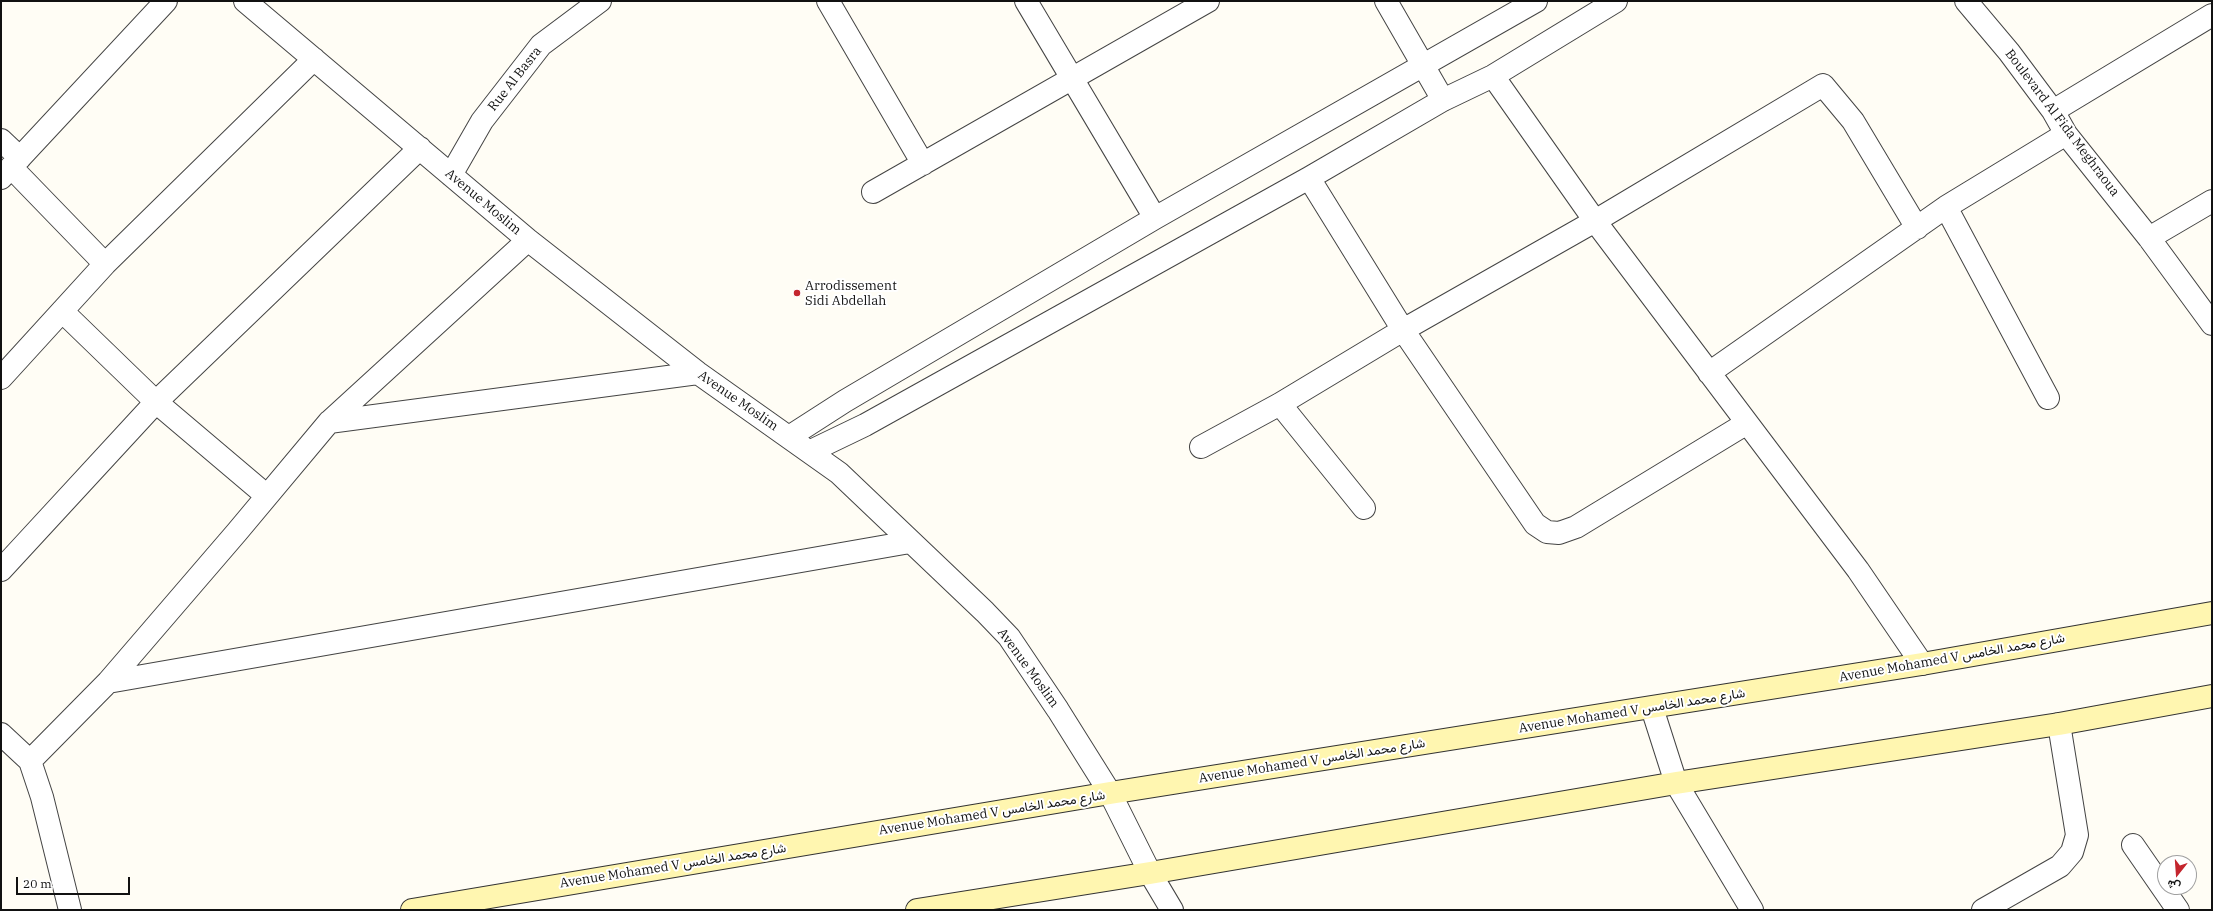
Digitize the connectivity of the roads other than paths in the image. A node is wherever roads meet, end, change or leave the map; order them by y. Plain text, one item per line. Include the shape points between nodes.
1 (166, 1) edge
2 (245, 1) edge
3 (600, 1) edge
4 (828, 1) edge
5 (1026, 1) edge
6 (1208, 1) edge
7 (1386, 1) edge
8 (1536, 1) edge
9 (1616, 1) edge
10 (1966, 1) edge
11 (1176, 9) edge
12 (2212, 15) edge
13 (314, 59) junction
14 (1422, 66) junction
15 (1493, 76) junction
16 (1072, 78) junction
17 (1443, 100) junction
18 (2053, 111) junction
19 (2066, 134) junction
20 (1, 140) edge
21 (420, 148) junction
22 (923, 164) junction
23 (11, 167) edge
24 (451, 175) junction
25 (1309, 178) junction
26 (874, 192) dead end
27 (2212, 201) edge
28 (1946, 207) junction
29 (1155, 218) junction
30 (1595, 221) junction
31 (1917, 228) junction
32 (2149, 238) junction
33 (528, 240) junction
34 (105, 264) junction
35 (62, 311) junction
36 (2212, 324) edge
37 (1403, 330) junction
38 (698, 373) junction
39 (1709, 373) junction
40 (1, 378) edge
41 (2048, 398) dead end
42 (156, 402) junction
43 (1280, 404) junction
44 (329, 422) junction
45 (1747, 423) junction
46 (789, 437) junction
47 (1201, 447) dead end
48 (811, 452) junction
49 (267, 496) junction
50 (1364, 508) dead end
51 (910, 542) junction
52 (1, 570) edge
53 (2212, 612) edge
54 (1922, 664) junction
55 (108, 682) junction
56 (2212, 696) edge
57 (1652, 708) junction
58 (2059, 724) junction
59 (1, 734) edge
60 (30, 761) junction
61 (1676, 783) junction
62 (1110, 793) junction
63 (2133, 845) dead end
64 (1150, 873) junction
65 (70, 910) edge
66 (412, 910) edge
67 (917, 910) edge
68 (1172, 910) edge
69 (1752, 910) edge
70 (1983, 910) edge
71 (2178, 910) edge

1 - 23 street
2 - 13 street, Avenue Moslim
3 - 24 street, Rue Al Basra via 541,45 482,121
4 - 22 street
5 - 16 street
6 - 11 street
7 - 14 street
8 - 14 street
9 - 15 street
10 - 18 street, Boulevard Al Fida Meghraoua via 2009,52
11 - 16 street
12 - 18 street
13 - 21 street, Avenue Moslim
13 - 34 street
14 - 17 street
14 - 29 street
15 - 17 street
15 - 30 street
16 - 22 street
16 - 29 street
17 - 25 street
18 - 19 street, Boulevard Al Fida Meghraoua
19 - 28 street
19 - 32 street, Boulevard Al Fida Meghraoua
20 - 23 street
21 - 24 street, Avenue Moslim
21 - 42 street
22 - 26 street
23 - 34 street
24 - 33 street, Avenue Moslim
25 - 37 street
25 - 48 street via 865,425
27 - 32 street
28 - 31 street
28 - 41 street
29 - 46 street via 845,400
30 - 31 street via 1823,84 1852,121
30 - 37 street
30 - 39 street
31 - 39 street
32 - 36 street, Boulevard Al Fida Meghraoua
33 - 38 street, Avenue Moslim
33 - 44 street
34 - 35 street
35 - 40 street
35 - 42 street
37 - 43 street
37 - 45 street via 1535,524 1547,532 1559,533 1576,527
38 - 44 street
38 - 46 street, Avenue Moslim
39 - 45 street
42 - 49 street
42 - 52 street
43 - 47 street
43 - 50 street
44 - 49 street
45 - 54 street via 1858,570
46 - 48 street, Avenue Moslim
48 - 51 street, Avenue Moslim via 839,473
49 - 55 street
51 - 55 street
51 - 62 street, Avenue Moslim via 1009,637
53 - 54 street, Avenue Mohamed V شارع محمد الخامس
54 - 57 street, Avenue Mohamed V شارع محمد الخامس
55 - 60 street
56 - 58 street
57 - 61 street
57 - 62 street, Avenue Mohamed V شارع محمد الخامس
58 - 61 street
58 - 70 street via 2077,835 2072,852 2060,866
59 - 60 street
60 - 65 street via 42,797
61 - 64 street
61 - 69 street
62 - 64 street, Avenue Moslim
62 - 66 street, Avenue Mohamed V شارع محمد الخامس
63 - 71 street
64 - 67 street
64 - 68 street, Avenue Moslim

